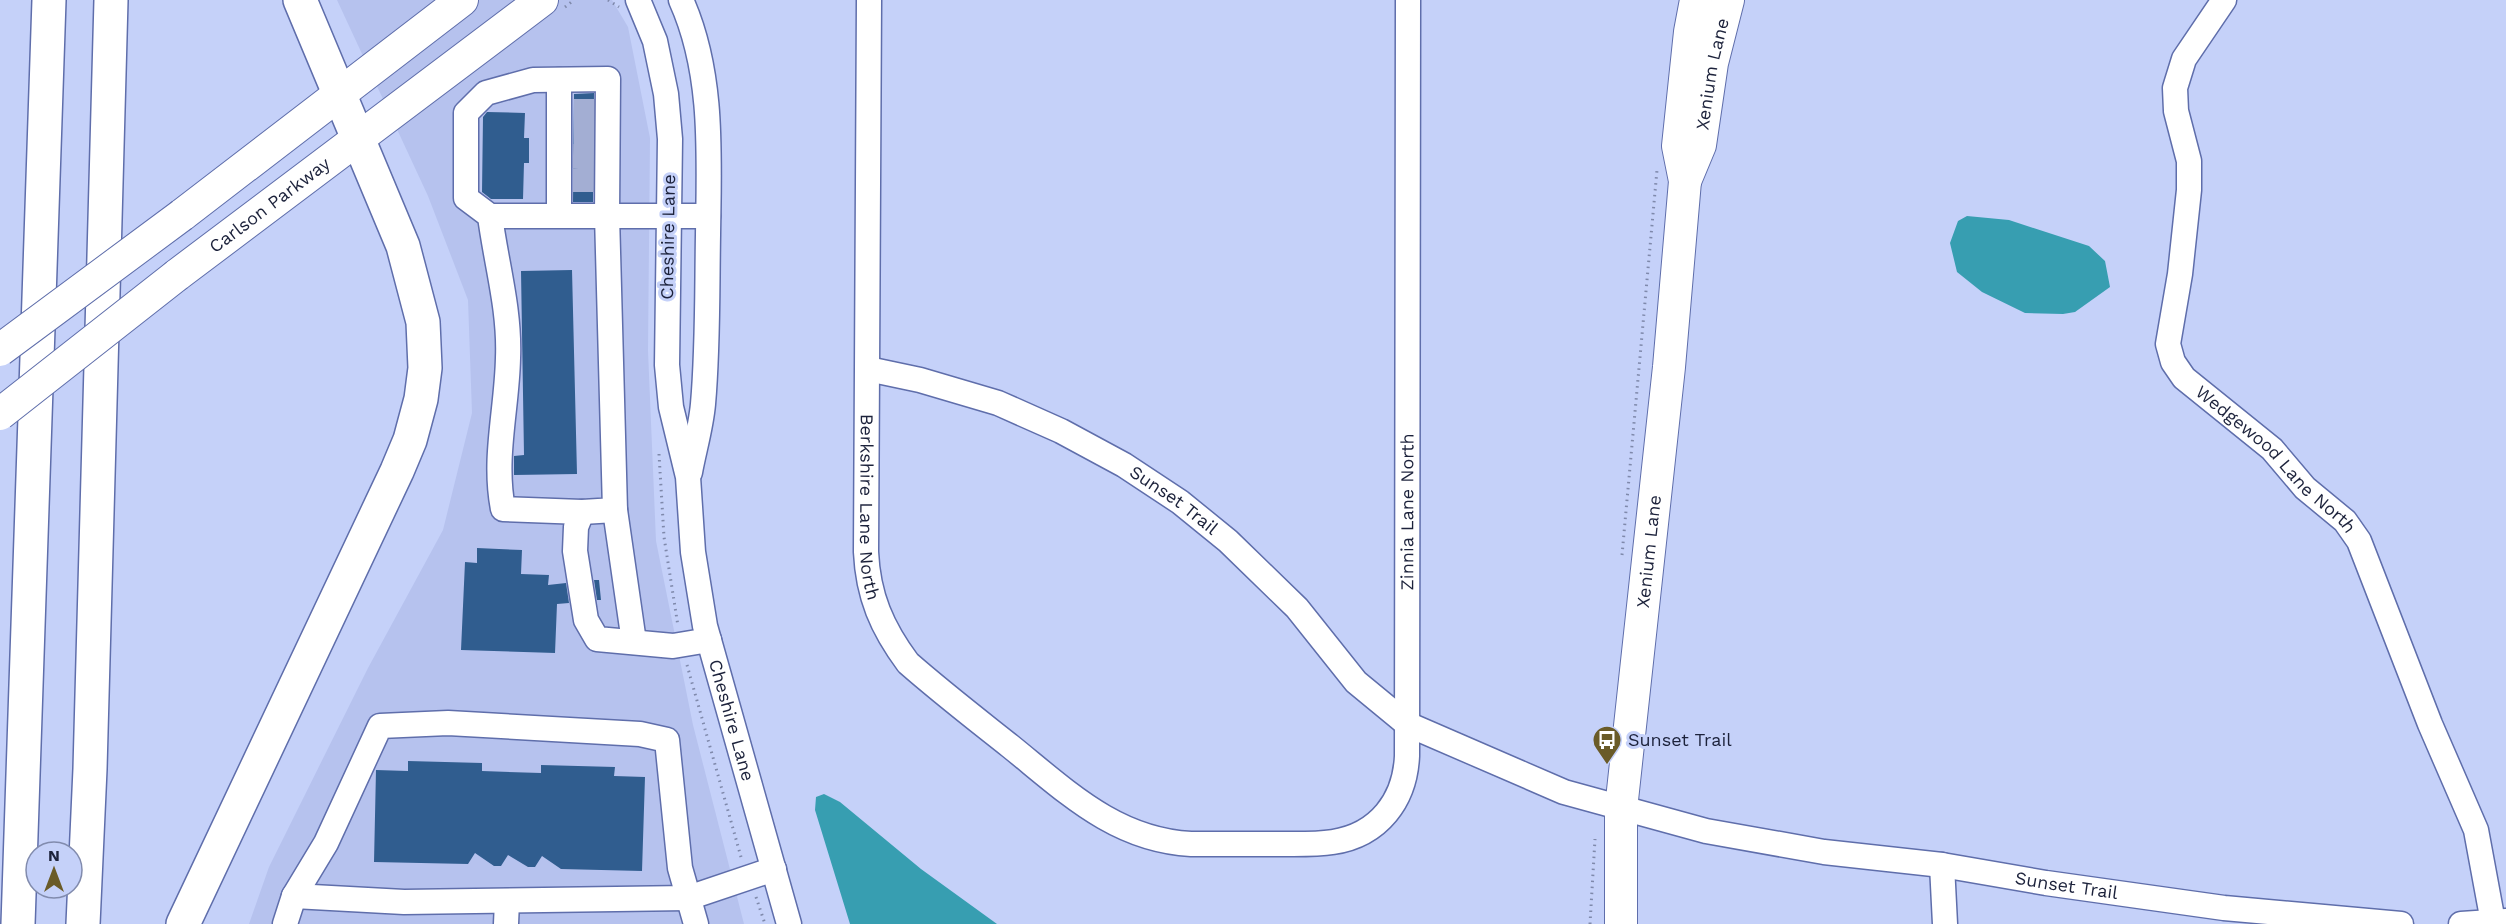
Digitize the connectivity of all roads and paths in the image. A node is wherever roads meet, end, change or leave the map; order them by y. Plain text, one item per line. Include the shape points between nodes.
1 (49, 0) edge
2 (111, 0) edge
3 (300, 0) edge
4 (462, 0) edge
5 (542, 0) edge
6 (638, 0) edge
7 (681, 0) edge
8 (869, 0) edge
9 (1408, 0) edge
10 (1696, 0) edge
11 (1728, 0) edge
12 (2224, 0) edge
13 (559, 80) junction
14 (340, 94) junction
15 (357, 140) junction
16 (1657, 160) dead end
17 (1685, 181) junction
18 (559, 215) junction
19 (489, 216) junction
20 (607, 216) junction
21 (668, 216) junction
22 (708, 216) junction
23 (0, 350) edge
24 (868, 369) junction
25 (0, 414) edge
26 (688, 477) junction
27 (615, 510) junction
28 (582, 512) junction
29 (1621, 562) dead end
30 (709, 640) junction
31 (634, 642) junction
32 (1407, 724) junction
33 (1622, 809) junction
34 (1595, 834) dead end
35 (1191, 844) joint
36 (1942, 865) junction
37 (774, 869) junction
38 (294, 896) junction
39 (688, 898) junction
40 (507, 912) edge
41 (2499, 921) edge
42 (18, 924) edge
43 (83, 924) edge
44 (183, 924) edge
45 (285, 924) edge
46 (696, 924) edge
47 (789, 924) edge
48 (1590, 924) edge
49 (1621, 924) edge
50 (1945, 924) edge
51 (2401, 924) edge
52 (2461, 924) edge

1 - 42 highway
2 - 43 highway
3 - 14 highway
4 - 14 main road
5 - 15 main road, Carlson Parkway
6 - 21 street, Cheshire Lane via 654,40 666,94 670,139
7 - 22 street, Cheshire Lane via 696,38 702,69
8 - 24 street, Berkshire Lane North
9 - 32 street, Zinnia Lane North
10 - 17 main road, Xenium Lane via 1678,146
11 - 17 main road, Xenium Lane via 1712,63 1701,145
12 - 41 street, Wedgewood Lane North via 2184,59 2175,88 2176,111 2189,161 2189,190 2168,344 2173,362 2184,378 2209,400 2272,449 2359,541 2476,830
13 - 18 street via 566,145
13 - 19 street via 533,80 486,93 466,113 466,198
13 - 20 street via 608,79 604,145
14 - 15 highway
14 - 23 main road, bridge
15 - 25 main road, Carlson Parkway, bridge
15 - 44 highway via 381,189 415,288 425,348 422,399 397,471
16 - 29 path
17 - 33 main road, Xenium Lane
18 - 19 street
18 - 20 street
19 - 28 street via 502,282 508,357 498,454 503,509
20 - 21 street
20 - 27 street
21 - 22 street
21 - 26 street, Cheshire Lane via 671,407
22 - 26 street, Cheshire Lane via 703,406
24 - 32 street, Sunset Trail via 998,403 1071,436 1148,480 1243,554 1297,608 1356,682
24 - 35 street, Berkshire Lane North via 867,568 876,612 890,639 931,684 1094,812 1145,837
26 - 30 street, Cheshire Lane via 693,552
27 - 28 street
27 - 31 street
28 - 31 street via 576,526 575,551 586,620 597,639
30 - 31 street via 673,646
30 - 37 street, Cheshire Lane
32 - 33 street, Sunset Trail via 1564,792
32 - 35 street, Zinnia Lane North via 1402,789 1391,808 1367,830 1332,842
33 - 36 street, Sunset Trail via 1706,831 1824,852
33 - 49 main road, Xenium Lane
34 - 48 path
36 - 50 street
36 - 51 street, Sunset Trail via 2224,908
37 - 39 street
37 - 47 street, Cheshire Lane
38 - 39 street via 326,843 380,726 448,723 640,734 667,740 680,868
38 - 40 street
38 - 45 street
39 - 40 street
39 - 46 street
41 - 52 street

